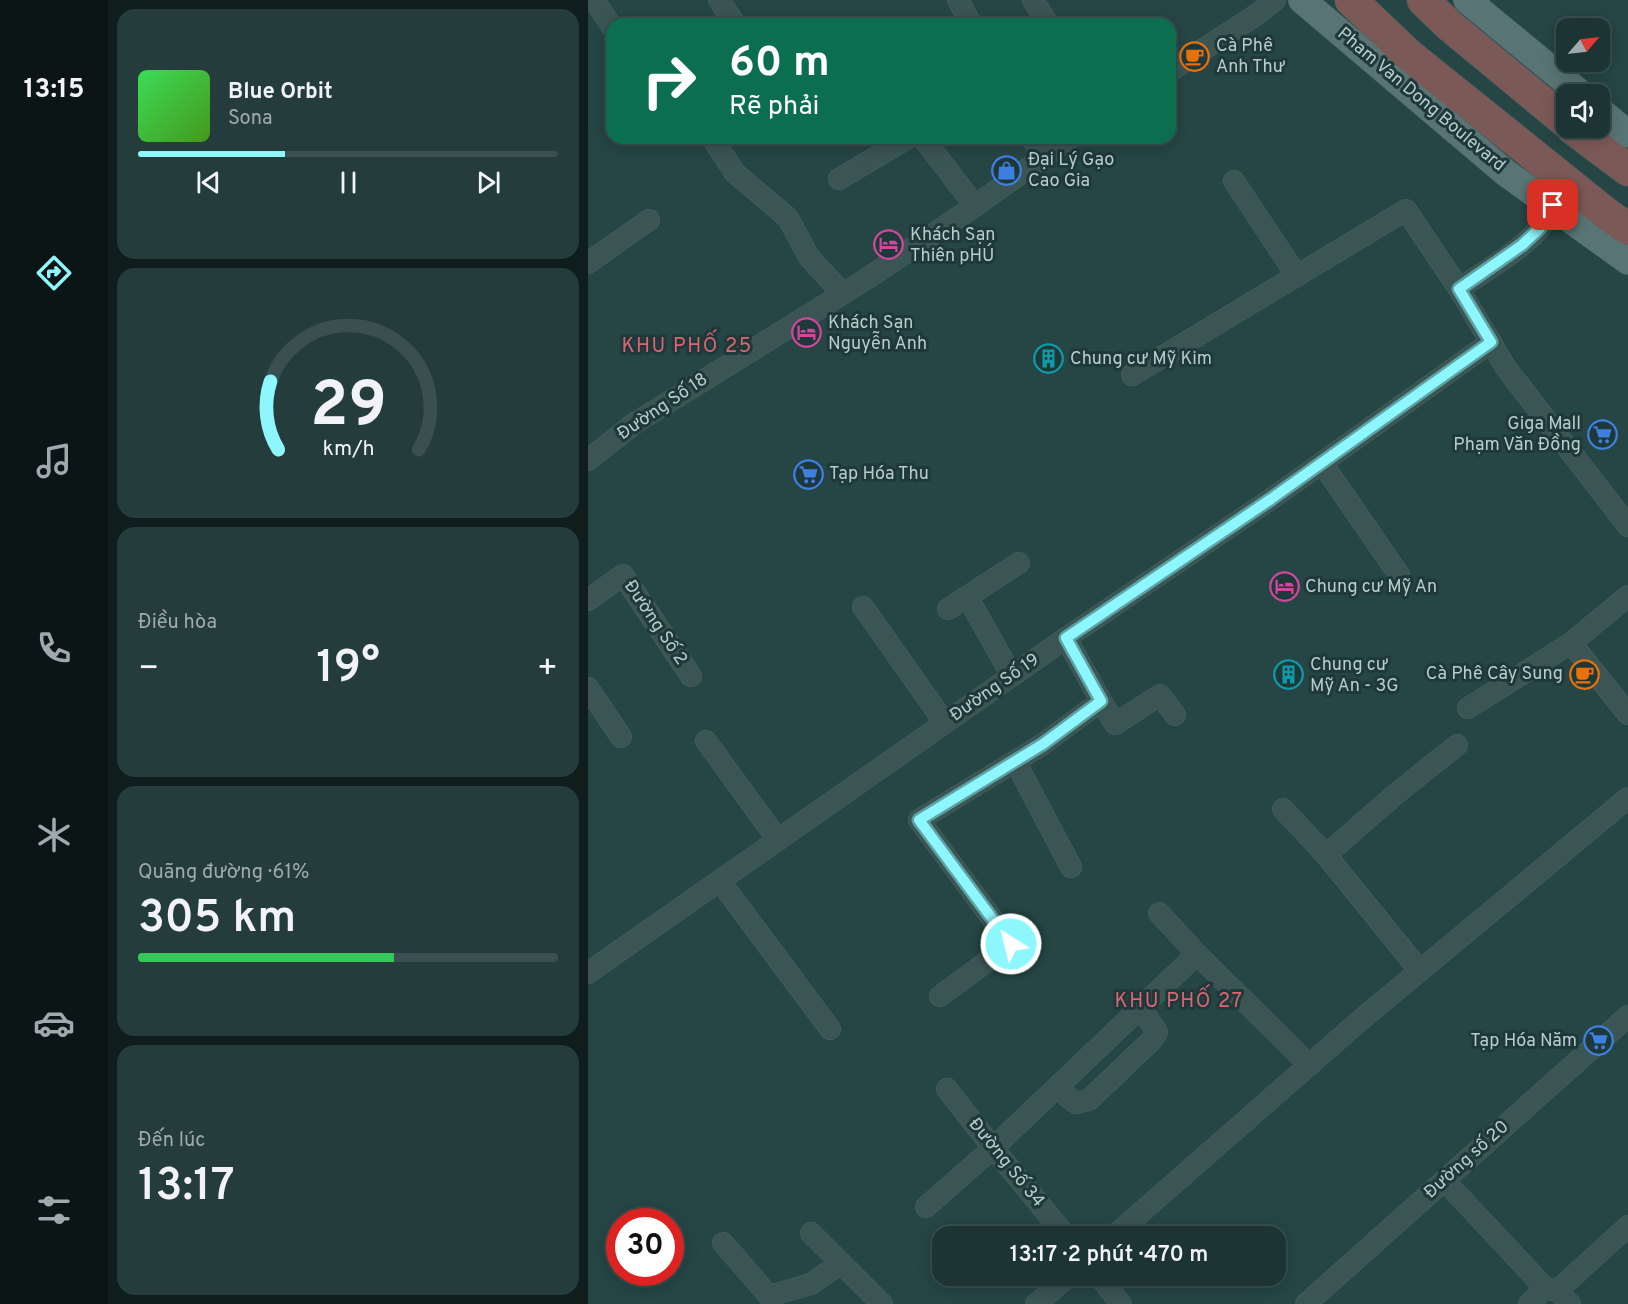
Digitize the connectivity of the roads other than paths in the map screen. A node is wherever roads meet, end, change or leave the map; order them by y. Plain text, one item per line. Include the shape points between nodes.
1 (720, 0) edge
2 (958, 0) edge
3 (1033, 0) edge
4 (1275, 0) edge
5 (1302, 0) edge
6 (1352, 0) edge
7 (1423, 0) edge
8 (1467, 0) edge
9 (591, 1) edge
10 (731, 18) edge
11 (968, 18) edge
12 (1044, 18) edge
13 (606, 20) edge
14 (1176, 66) edge
15 (1569, 84) edge
16 (1556, 114) edge
17 (1610, 119) edge
18 (1628, 134) edge
19 (1585, 138) edge
20 (716, 144) edge
21 (898, 144) edge
22 (928, 144) edge
23 (1035, 144) edge
24 (1062, 144) edge
25 (1043, 158) junction
26 (1628, 170) edge
27 (839, 179) dead end
28 (1234, 181) dead end
29 (1561, 195) junction
30 (975, 206) junction
31 (649, 220) dead end
32 (1628, 229) edge
33 (1628, 261) edge
34 (588, 263) edge
35 (1297, 276) junction
36 (1459, 289) junction
37 (843, 294) junction
38 (1491, 342) junction
39 (1132, 375) dead end
40 (592, 449) edge
41 (1322, 463) junction
42 (1628, 526) edge
43 (1019, 563) dead end
44 (1399, 575) dead end
45 (1628, 596) edge
46 (968, 598) junction
47 (588, 600) edge
48 (863, 607) dead end
49 (948, 609) dead end
50 (1066, 638) junction
51 (1571, 643) junction
52 (692, 676) dead end
53 (1012, 676) junction
54 (588, 688) edge
55 (1101, 701) junction
56 (1468, 708) dead end
57 (1628, 714) edge
58 (1175, 715) dead end
59 (945, 723) junction
60 (621, 737) dead end
61 (706, 741) dead end
62 (1457, 745) dead end
63 (1015, 761) junction
64 (1628, 798) edge
65 (1282, 809) dead end
66 (778, 840) junction
67 (1326, 855) junction
68 (1071, 867) dead end
69 (720, 880) junction
70 (1159, 913) dead end
71 (1197, 954) junction
72 (1420, 970) junction
73 (588, 973) edge
74 (940, 996) dead end
75 (1140, 1007) junction
76 (1628, 1016) edge
77 (830, 1029) dead end
78 (1309, 1065) junction
79 (1058, 1086) junction
80 (947, 1089) dead end
81 (993, 1148) junction
82 (1444, 1180) junction
83 (926, 1207) dead end
84 (1058, 1226) edge
85 (1125, 1226) edge
86 (1628, 1226) edge
87 (811, 1233) dead end
88 (723, 1243) dead end
89 (841, 1263) junction
90 (1057, 1286) edge
91 (1107, 1286) edge
92 (1557, 1294) edge
93 (882, 1304) edge
94 (1036, 1304) edge
95 (1121, 1304) edge
96 (1306, 1304) edge
97 (1529, 1304) edge

1 - 10 street
2 - 11 street
3 - 12 street
4 - 14 street
5 - 29 main road, Pham Van Dong Boulevard via 1506,173
6 - 29 highway, Pham Van Dong Boulevard
7 - 16 highway
8 - 15 main road
9 - 13 street
17 - 18 main road
19 - 26 highway
20 - 37 street via 735,173 788,218 809,257
21 - 27 street
22 - 30 street
23 - 25 street
24 - 25 street, Đường Số 18
25 - 30 street, Đường Số 18
28 - 35 street
29 - 32 highway, Pham Van Dong Boulevard
29 - 33 main road, Pham Van Dong Boulevard
29 - 36 street via 1540,228 1522,245
30 - 37 street, Đường Số 18
31 - 34 street
35 - 36 street via 1406,210
35 - 39 street
36 - 38 street
37 - 40 street, Đường Số 18
38 - 41 street, Đường Số 19
38 - 42 street via 1506,369
41 - 44 street
41 - 50 street, Đường Số 19
43 - 46 street
45 - 51 street
46 - 49 street
46 - 53 street
47 - 52 street, Đường Số 2 via 623,575
48 - 59 street
50 - 53 street, Đường Số 19
50 - 55 street
51 - 56 street
51 - 57 street
53 - 59 street, Đường Số 19
54 - 60 street
55 - 58 street via 1115,724 1160,695
55 - 63 street
59 - 66 street, Đường Số 19
61 - 66 street
62 - 67 street
63 - 68 street
63 - 74 street via 919,820 1011,944
64 - 72 street
65 - 67 street
66 - 69 street, Đường Số 19
67 - 72 street
69 - 73 street, Đường Số 19
69 - 77 street
70 - 71 street
71 - 75 street
71 - 78 street
72 - 78 street
75 - 79 street
75 - 79 street via 1157,1032 1153,1039 1089,1100 1076,1103
76 - 82 street, Đường số 20
78 - 85 street
79 - 81 street
80 - 81 street, Đường Số 34
81 - 83 street
81 - 84 street, Đường Số 34
82 - 92 street
82 - 96 street, Đường số 20
86 - 92 street
87 - 89 street
88 - 89 street via 769,1296 811,1284
89 - 93 street
90 - 94 street
91 - 95 street
92 - 97 street

